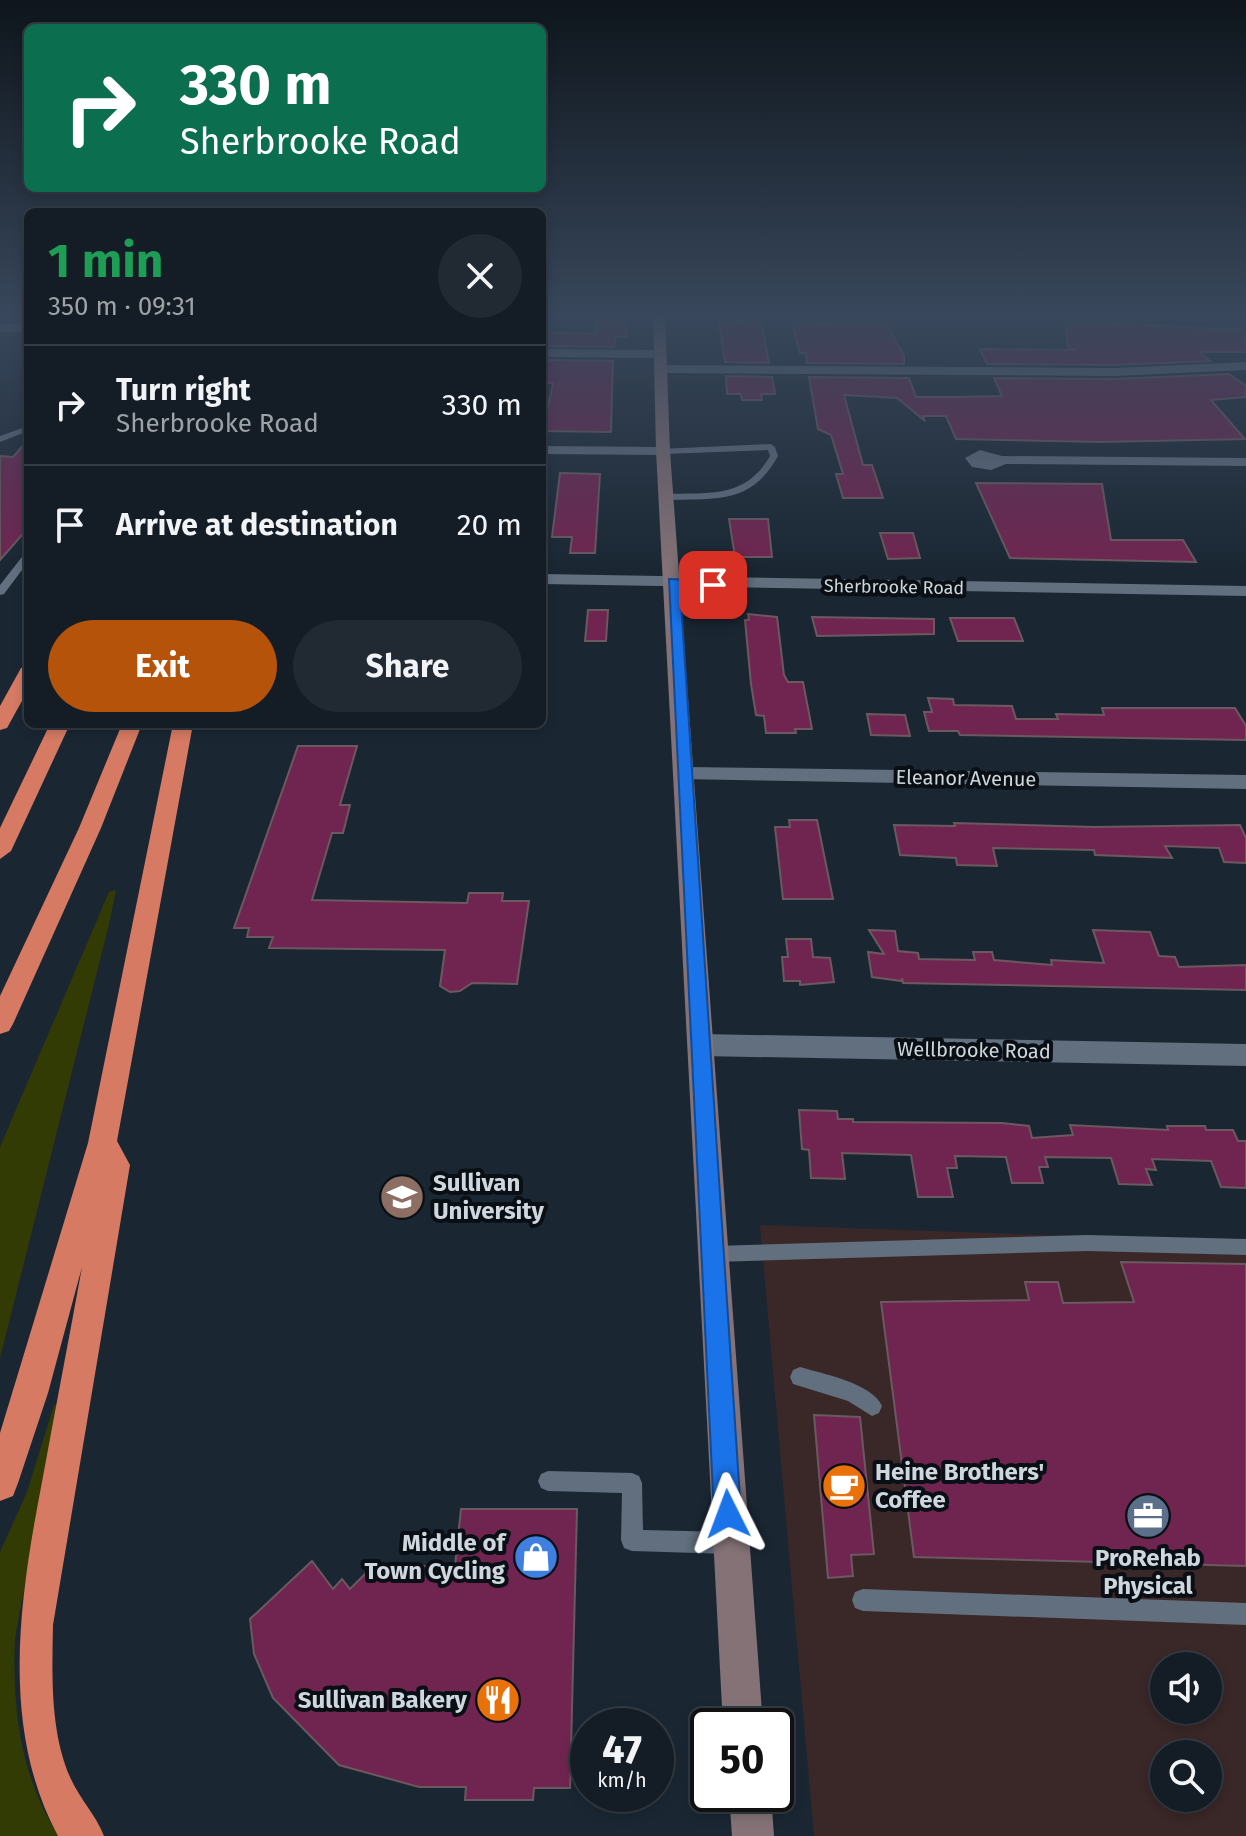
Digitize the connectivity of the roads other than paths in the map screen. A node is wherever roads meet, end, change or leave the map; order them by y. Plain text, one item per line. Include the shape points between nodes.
1 (661, 400) edge
2 (24, 430) edge
3 (0, 439) edge
4 (546, 450) edge
5 (663, 451) junction
6 (1000, 460) dead end
7 (1246, 462) edge
8 (667, 497) junction
9 (24, 560) edge
10 (546, 579) edge
11 (673, 582) junction
12 (1246, 591) edge
13 (0, 592) edge
14 (24, 679) edge
15 (0, 724) edge
16 (58, 728) edge
17 (130, 728) edge
18 (182, 728) edge
19 (686, 774) junction
20 (1246, 782) edge
21 (0, 851) edge
22 (0, 1024) edge
23 (701, 1045) junction
24 (1246, 1055) edge
25 (102, 1143) junction
26 (1246, 1247) edge
27 (714, 1254) junction
28 (800, 1377) dead end
29 (872, 1406) dead end
30 (548, 1481) dead end
31 (0, 1483) edge
32 (729, 1543) junction
33 (863, 1600) dead end
34 (1246, 1614) edge
35 (742, 1708) edge
36 (751, 1812) edge
37 (83, 1836) edge
38 (753, 1836) edge

1 - 5 main road
2 - 3 lane
4 - 5 street
5 - 8 main road
5 - 8 lane via 771,447 774,456 767,473 739,492
6 - 7 street
8 - 11 main road
9 - 13 lane
10 - 11 street, Sherbrooke Road
11 - 12 street, Sherbrooke Road
11 - 19 main road
14 - 15 highway
16 - 21 highway
17 - 22 highway
18 - 25 highway
19 - 20 street, Eleanor Avenue
19 - 23 main road
23 - 24 street, Wellbrooke Road
23 - 27 main road
25 - 31 highway
25 - 37 highway via 116,1165 33,1654 40,1745 55,1791
26 - 27 lane via 1087,1243
27 - 32 main road
28 - 29 lane via 853,1393
30 - 32 lane via 632,1483 632,1540
32 - 35 main road
33 - 34 lane
36 - 38 main road

